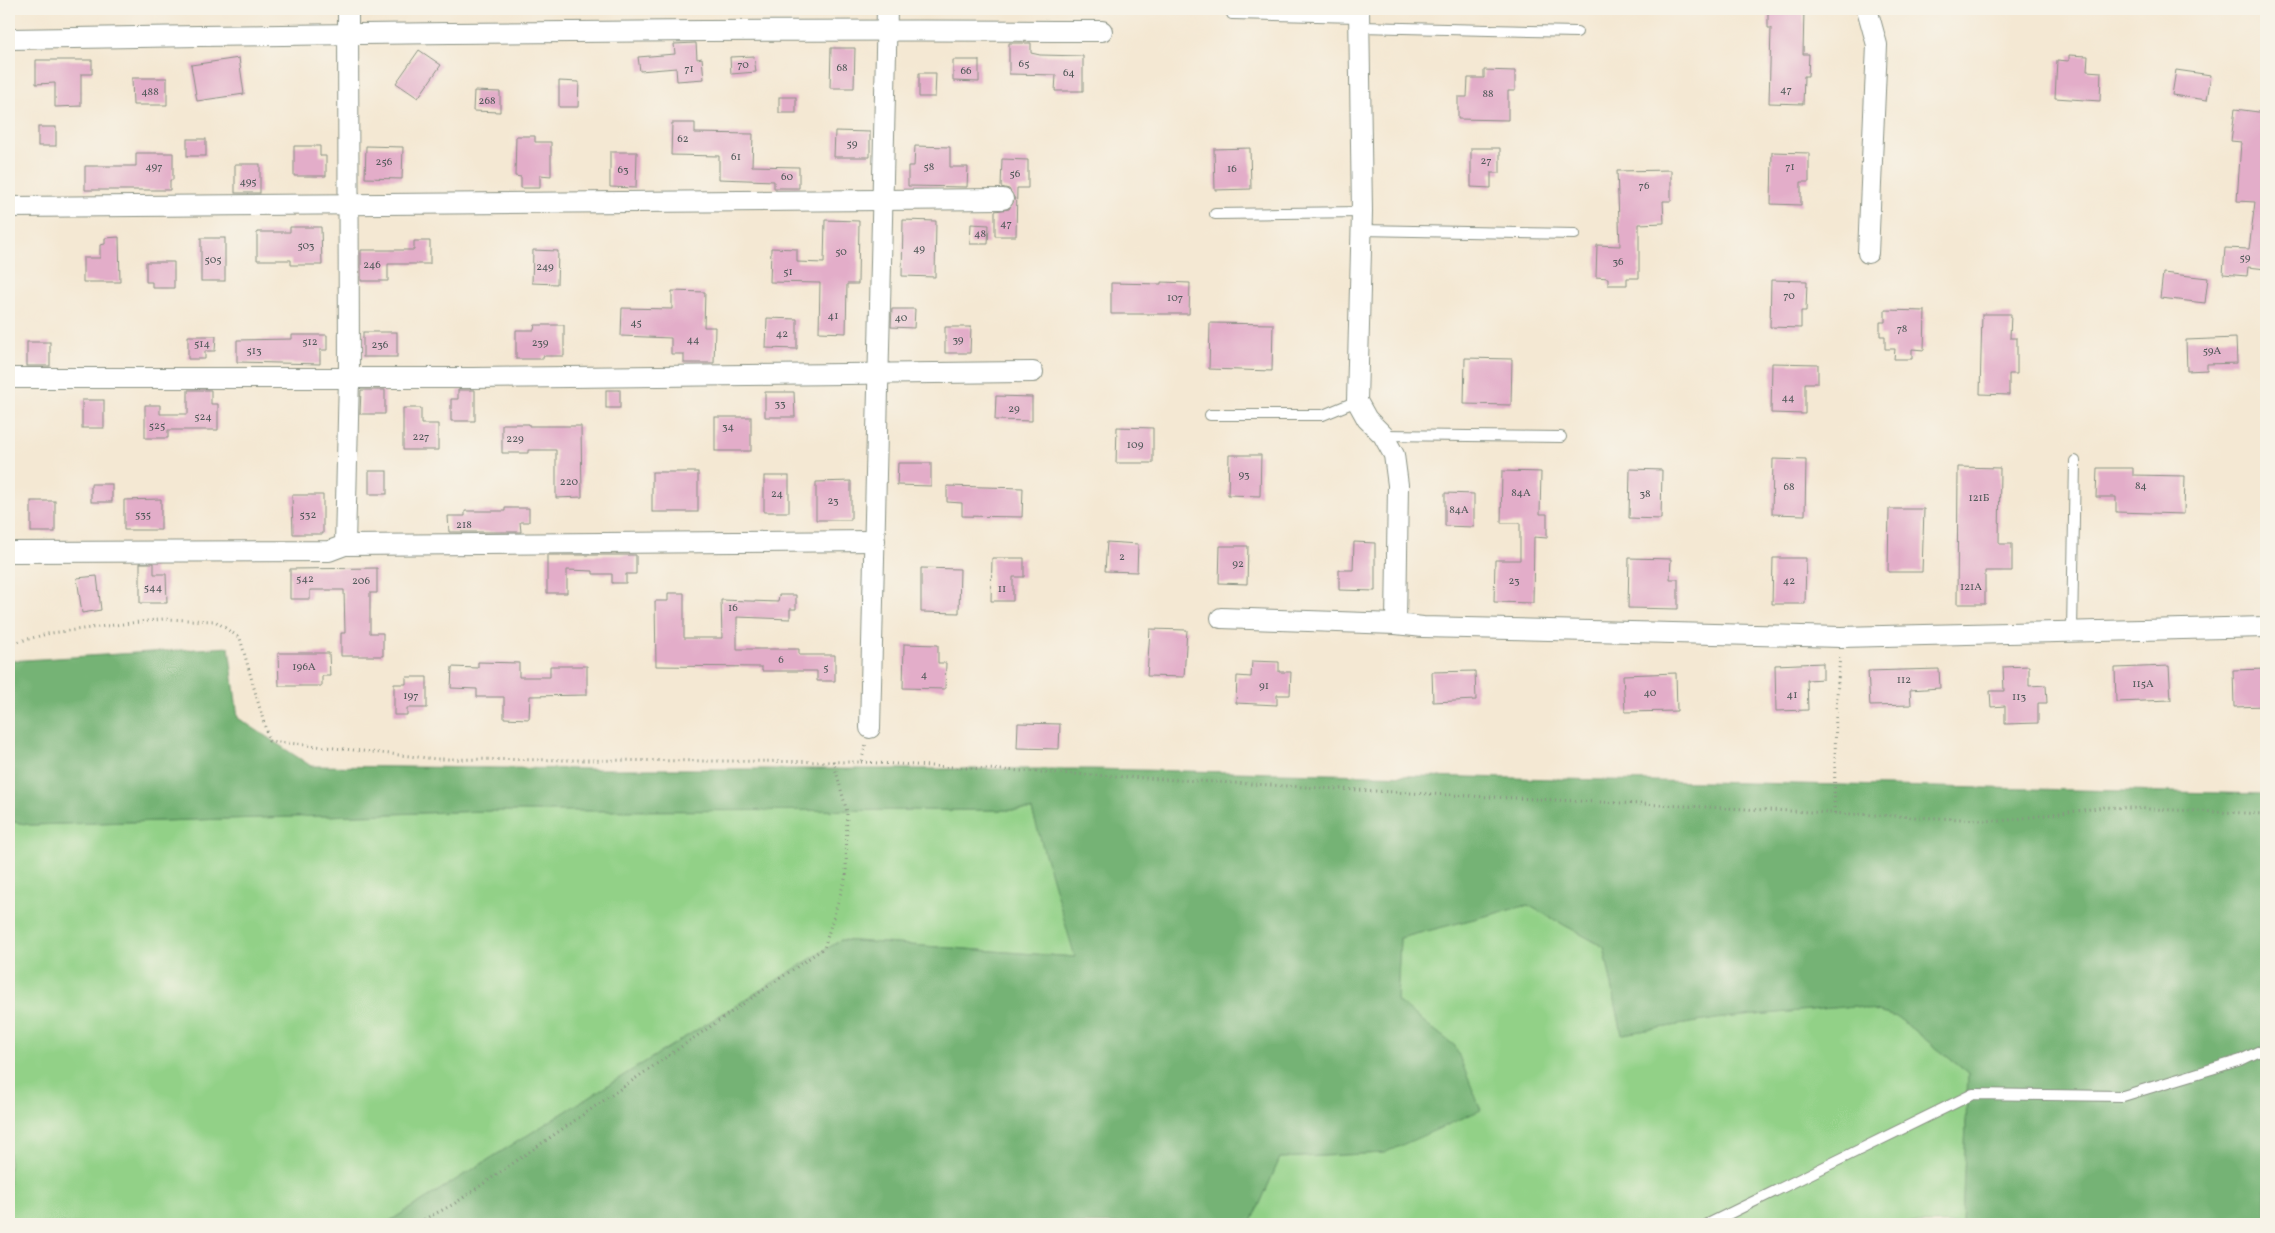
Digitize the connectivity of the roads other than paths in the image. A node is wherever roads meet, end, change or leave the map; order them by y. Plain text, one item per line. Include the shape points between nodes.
1 (348, 9) edge
2 (887, 9) edge
3 (1867, 9) edge
4 (1232, 14) dead end
5 (1359, 18) edge
6 (886, 30) junction
7 (1102, 31) dead end
8 (1577, 32) dead end
9 (348, 34) junction
10 (9, 39) edge
11 (1003, 199) dead end
12 (883, 200) junction
13 (349, 205) junction
14 (9, 207) edge
15 (1215, 214) dead end
16 (1361, 221) junction
17 (1575, 234) dead end
18 (1868, 253) dead end
19 (1033, 372) dead end
20 (877, 373) junction
21 (349, 377) junction
22 (9, 378) edge
23 (1357, 401) junction
24 (1210, 414) dead end
25 (1383, 436) junction
26 (1561, 437) dead end
27 (2075, 461) dead end
28 (875, 541) junction
29 (345, 545) junction
30 (9, 552) edge
31 (1221, 618) dead end
32 (1396, 624) junction
33 (2266, 627) edge
34 (2072, 631) junction
35 (870, 728) road end
36 (2266, 1048) edge
37 (1708, 1224) edge

1 - 9 street
2 - 6 street
3 - 18 street via 1877,45
4 - 5 lane
5 - 8 lane
5 - 16 street
6 - 7 street
6 - 9 street
6 - 12 street
9 - 10 street
9 - 13 street
11 - 12 street
12 - 13 street
12 - 20 street
13 - 14 street
13 - 21 street
15 - 16 lane
16 - 17 lane
16 - 23 street
19 - 20 street
20 - 21 street
20 - 28 street
21 - 22 street
21 - 29 street
23 - 24 lane via 1323,415
23 - 25 street via 1366,419
25 - 26 lane
25 - 32 street via 1394,455 1398,485
27 - 34 lane
28 - 29 street
28 - 35 street
29 - 30 street via 329,551
31 - 32 street
32 - 34 street via 1841,637
33 - 34 street
36 - 37 lane via 2241,1060 2123,1096 1972,1094

